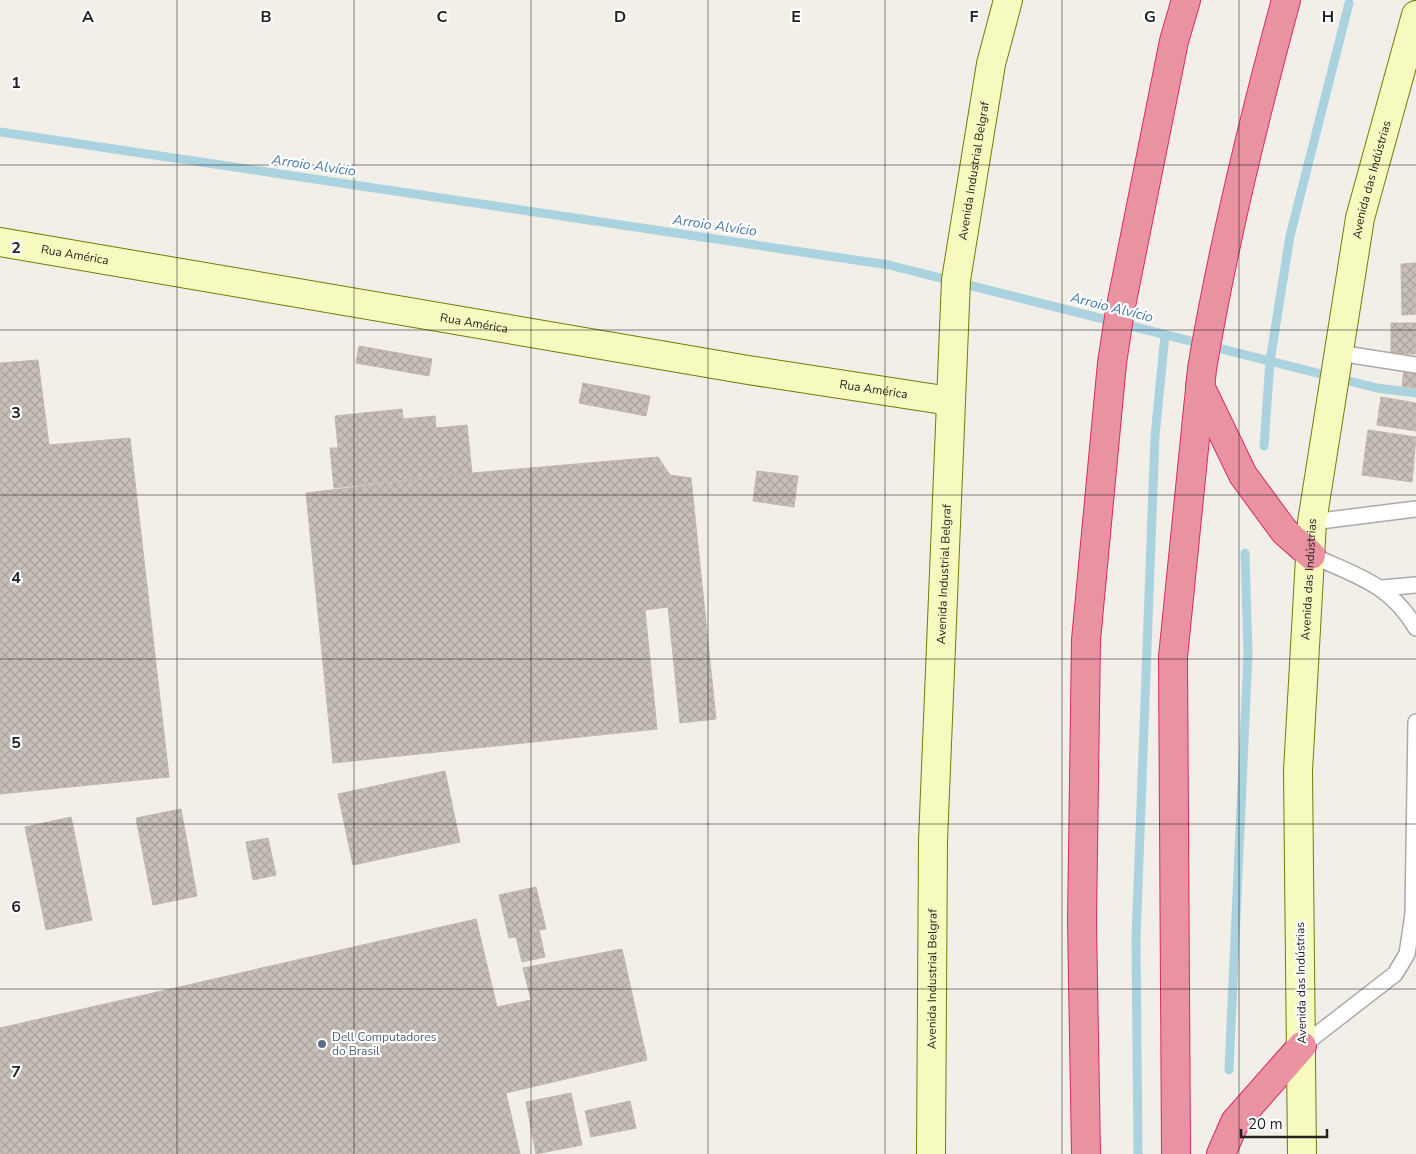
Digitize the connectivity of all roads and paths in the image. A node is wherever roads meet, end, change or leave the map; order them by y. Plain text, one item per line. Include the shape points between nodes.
1 (1008, 0) edge
2 (1186, 0) edge
3 (1286, 0) edge
4 (1416, 15) edge
5 (0, 242) edge
6 (1338, 355) junction
7 (1416, 365) edge
8 (1201, 378) junction
9 (950, 400) junction
10 (1416, 509) edge
11 (1312, 522) junction
12 (1311, 555) junction
13 (1416, 585) edge
14 (1382, 588) junction
15 (1416, 628) edge
16 (1416, 722) edge
17 (1415, 913) edge
18 (1302, 1046) junction
19 (931, 1154) edge
20 (1086, 1154) edge
21 (1176, 1154) edge
22 (1221, 1154) edge
23 (1302, 1154) edge

1 - 9 main road, Avenida Industrial Belgraf via 991,64 955,290
2 - 20 highway via 1174,41 1120,311 1112,363 1086,640 1082,921
3 - 8 highway via 1248,140 1209,324
4 - 6 main road, Avenida das Indústrias via 1360,218
5 - 9 main road, Rua América via 738,368
6 - 7 lane
6 - 11 main road, Avenida das Indústrias
8 - 12 highway via 1243,475 1284,531
8 - 21 highway via 1173,657
9 - 19 main road, Avenida Industrial Belgraf via 934,841
10 - 11 lane
11 - 12 main road, Avenida das Indústrias
12 - 14 lane
12 - 18 main road, Avenida das Indústrias via 1298,771
13 - 14 lane
14 - 15 lane via 1405,610
16 - 17 lane
17 - 18 lane via 1407,954 1395,974
18 - 22 highway via 1235,1122
18 - 23 main road, Avenida das Indústrias

